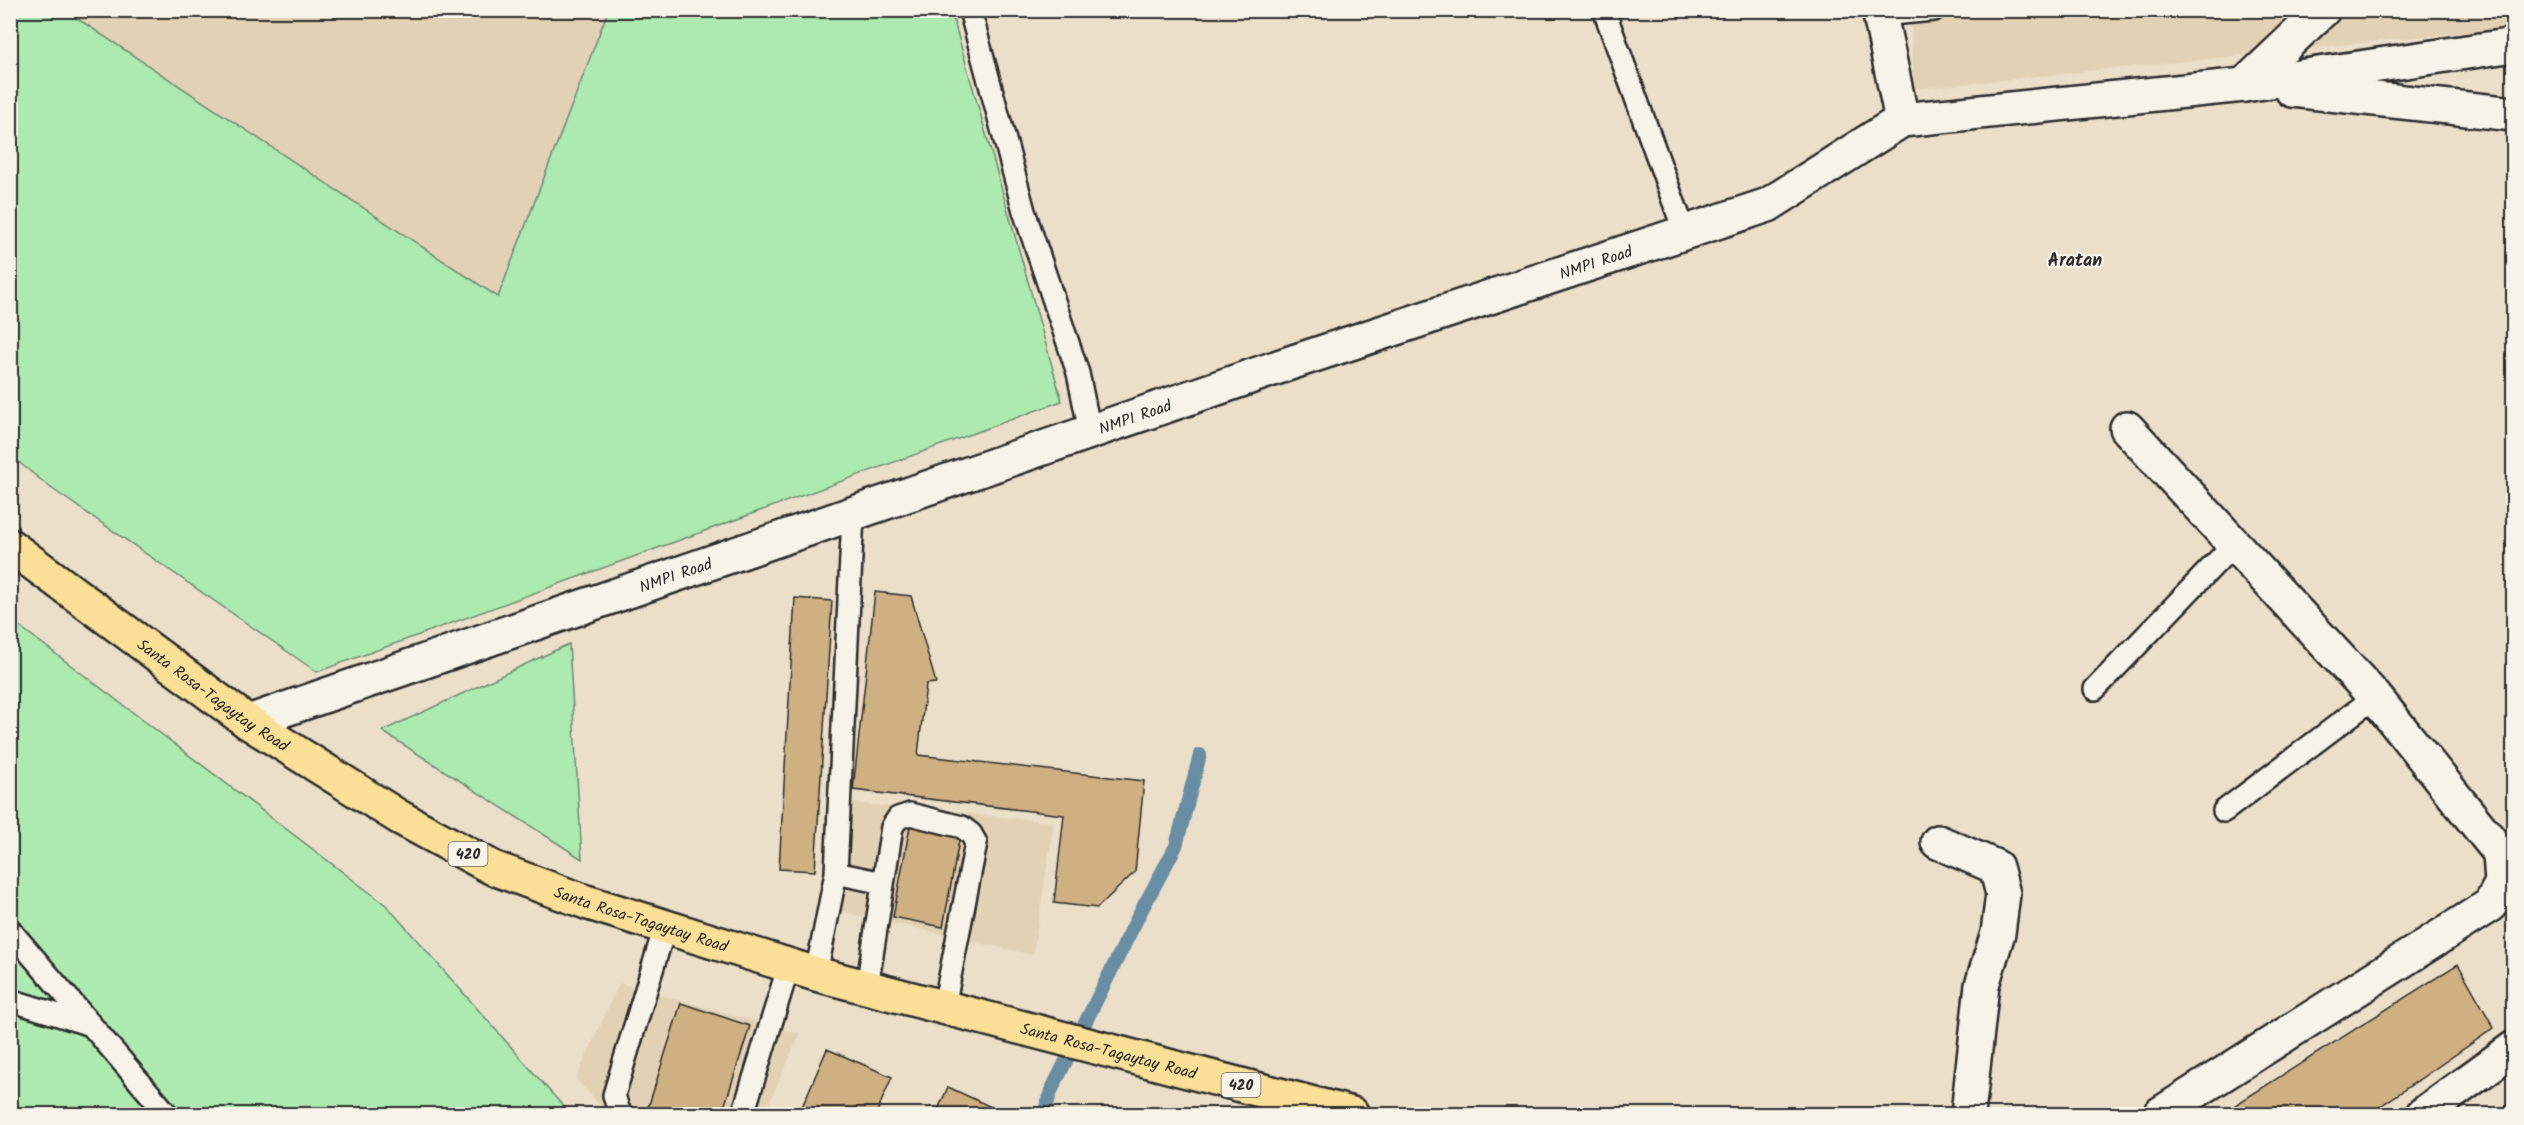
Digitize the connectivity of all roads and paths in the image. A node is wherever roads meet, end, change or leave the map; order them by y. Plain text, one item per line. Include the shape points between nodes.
1 (970, 10) edge
2 (1604, 10) edge
3 (1934, 10) edge
4 (2323, 10) edge
5 (1880, 13) edge
6 (2514, 45) edge
7 (2244, 85) junction
8 (2514, 114) edge
9 (1902, 120) junction
10 (1685, 233) junction
11 (2127, 428) dead end
12 (1090, 432) junction
13 (853, 515) junction
14 (2234, 544) junction
15 (10, 546) edge
16 (2095, 689) dead end
17 (2375, 697) junction
18 (248, 722) junction
19 (2224, 811) dead end
20 (1938, 842) dead end
21 (836, 873) junction
22 (883, 883) junction
23 (665, 927) junction
24 (10, 930) edge
25 (803, 969) junction
26 (867, 987) junction
27 (10, 1000) edge
28 (944, 1007) junction
29 (91, 1024) junction
30 (2514, 1048) edge
31 (167, 1114) edge
32 (622, 1114) edge
33 (743, 1114) edge
34 (1352, 1114) edge
35 (1968, 1114) edge
36 (2160, 1114) edge
37 (2423, 1114) edge

1 - 12 lane via 1024,211 1078,373
2 - 10 lane
3 - 5 lane
4 - 7 street
5 - 9 street
6 - 7 street
7 - 8 street
7 - 9 street
9 - 10 street, NMPI Road via 1768,205
10 - 12 street, NMPI Road
11 - 14 street
12 - 13 street, NMPI Road
13 - 18 street, NMPI Road
13 - 21 lane
14 - 16 lane
14 - 17 street
15 - 18 main road, Santa Rosa-Tagaytay Road / 420
17 - 19 lane
17 - 36 street via 2500,853 2502,883 2490,905
18 - 23 main road, Santa Rosa-Tagaytay Road / 420 via 399,817 493,867
20 - 35 street via 1996,867 2003,894 1998,933 1982,985
21 - 22 lane
21 - 25 lane
22 - 26 lane
22 - 28 lane via 892,827 898,818 910,814 962,827 976,843
23 - 25 main road, Santa Rosa-Tagaytay Road / 420
23 - 32 lane via 614,1095
24 - 29 lane
25 - 26 main road, Santa Rosa-Tagaytay Road / 420
25 - 33 lane
26 - 28 main road, Santa Rosa-Tagaytay Road / 420
27 - 29 lane
28 - 34 main road, Santa Rosa-Tagaytay Road / 420
29 - 31 lane
30 - 37 street

